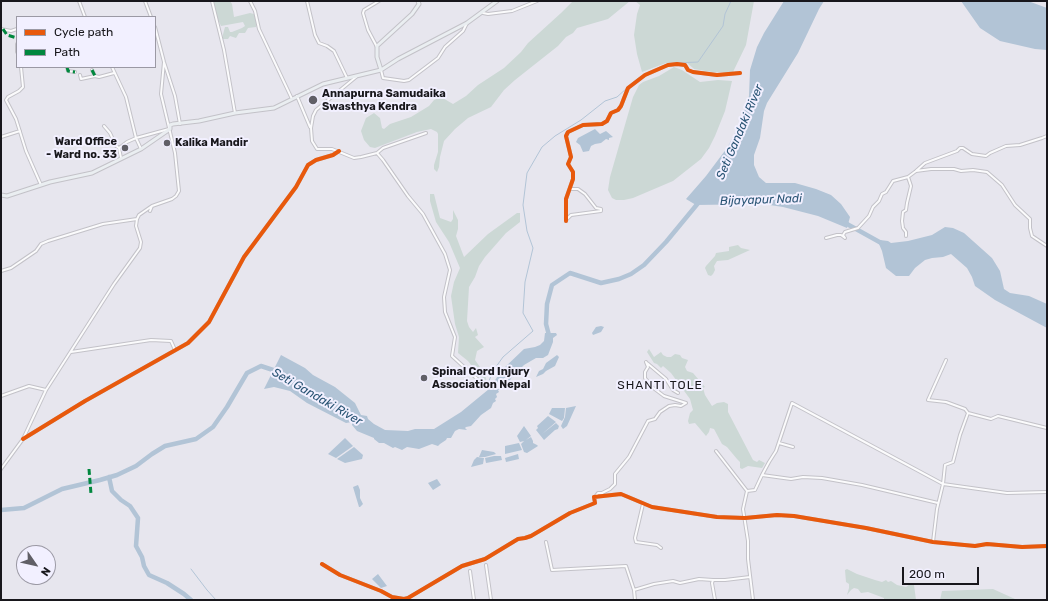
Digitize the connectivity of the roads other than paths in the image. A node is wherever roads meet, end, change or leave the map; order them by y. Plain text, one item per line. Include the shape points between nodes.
1 (79, 1) edge
2 (145, 1) edge
3 (212, 1) edge
4 (250, 1) edge
5 (307, 1) edge
6 (379, 1) edge
7 (418, 1) edge
8 (497, 1) edge
9 (537, 1) edge
10 (483, 12) junction
11 (85, 16) edge
12 (151, 16) edge
13 (467, 23) junction
14 (1, 29) edge
15 (16, 30) edge
16 (156, 31) edge
17 (377, 47) junction
18 (164, 62) junction
19 (21, 68) edge
20 (67, 68) edge
21 (112, 68) edge
22 (92, 70) dead end
23 (381, 70) junction
24 (74, 72) dead end
25 (114, 73) junction
26 (740, 74) dead end
27 (80, 75) dead end
28 (94, 76) junction
29 (356, 76) junction
30 (348, 78) junction
31 (297, 96) junction
32 (292, 99) junction
33 (235, 113) junction
34 (180, 124) junction
35 (104, 126) dead end
36 (310, 128) junction
37 (170, 129) junction
38 (20, 131) junction
39 (426, 133) dead end
40 (1047, 136) edge
41 (1, 137) edge
42 (136, 138) junction
43 (119, 148) junction
44 (141, 149) junction
45 (339, 151) junction
46 (377, 153) junction
47 (122, 159) junction
48 (916, 171) junction
49 (908, 177) junction
50 (41, 185) junction
51 (570, 189) junction
52 (1, 195) edge
53 (152, 206) junction
54 (150, 211) dead end
55 (566, 218) junction
56 (137, 219) junction
57 (566, 221) dead end
58 (906, 236) dead end
59 (826, 238) dead end
60 (1047, 246) edge
61 (1, 271) edge
62 (175, 350) junction
63 (71, 352) junction
64 (946, 360) dead end
65 (486, 386) dead end
66 (46, 390) junction
67 (678, 393) dead end
68 (1, 396) edge
69 (968, 413) junction
70 (1047, 428) edge
71 (23, 439) junction
72 (779, 443) junction
73 (793, 448) dead end
74 (716, 452) dead end
75 (1, 469) edge
76 (762, 475) junction
77 (943, 484) junction
78 (747, 491) junction
79 (1047, 492) edge
80 (594, 497) junction
81 (643, 504) junction
82 (938, 504) junction
83 (745, 518) junction
84 (546, 542) dead end
85 (932, 542) junction
86 (1047, 546) edge
87 (661, 548) dead end
88 (322, 564) dead end
89 (486, 565) dead end
90 (470, 571) dead end
91 (750, 577) junction
92 (713, 580) junction
93 (634, 590) junction
94 (474, 600) edge
95 (491, 600) edge
96 (634, 600) edge
97 (715, 600) edge
98 (753, 600) edge

1 - 11 street
2 - 12 street
3 - 33 street
4 - 32 street via 259,29
5 - 30 street via 319,43 334,51
6 - 17 street via 363,13
7 - 17 main road via 419,4 412,14
8 - 10 main road
9 - 10 street via 512,11 488,14
10 - 13 main road
13 - 23 main road
13 - 23 street via 463,31 445,47 438,58 409,80 383,78
14 - 15 street
16 - 18 street
17 - 23 main road
18 - 34 street via 175,96
18 - 37 street via 161,94
19 - 38 street via 23,87 6,100
20 - 24 street via 68,71
21 - 25 street
22 - 28 street
23 - 29 main road
25 - 28 street
25 - 42 street via 126,97
26 - 51 street via 693,72 685,65 677,64 645,75 628,88 618,110 611,113 607,121 602,124 582,125 568,132 566,136 571,157 568,164 573,172
27 - 28 street via 81,79
29 - 30 main road
29 - 36 street via 316,110
30 - 31 main road via 323,84
31 - 32 main road
31 - 36 street
32 - 33 main road via 274,108
33 - 34 main road
34 - 37 main road via 171,124
35 - 43 street
36 - 45 street via 312,141 317,149
37 - 42 street
37 - 44 main road
37 - 53 street via 179,191 172,199
38 - 41 street
38 - 50 street
39 - 46 street via 383,148
40 - 48 street via 1020,145 1006,146 986,156 972,154 960,148 925,162
42 - 43 street
42 - 44 street
43 - 47 street
44 - 47 main road
45 - 46 street via 354,158
45 - 62 street via 308,165 296,187 244,257 209,322 188,343
46 - 65 street via 423,214 445,254 450,270 444,297 445,312 455,337 452,356
47 - 50 main road via 92,173
48 - 49 street
48 - 60 street via 954,169 987,172 1002,185 1015,205 1030,219 1032,236
49 - 58 street via 912,186 902,221
49 - 59 street via 893,181 862,225 845,232 845,238 841,235
50 - 52 main road via 7,196
51 - 55 street via 566,200
51 - 55 street via 578,189 601,211
53 - 54 street
53 - 56 street
55 - 57 street
56 - 61 street via 103,224 48,241 11,268
56 - 63 street via 140,248
62 - 63 street via 171,341 151,340
62 - 71 street
63 - 66 street
64 - 69 street via 928,400 946,402 965,409
66 - 68 street via 29,386
66 - 71 street
67 - 80 street via 646,362 648,367 645,378 652,387 664,396 686,403 681,406 669,406 655,419 648,421 629,458 615,474 615,484
69 - 70 street via 991,419 998,416
69 - 77 street via 953,462 945,465
71 - 75 street
72 - 73 street
72 - 76 street
72 - 77 street via 792,403
74 - 78 street
76 - 78 street via 756,490
76 - 82 street via 791,479 822,478
77 - 79 street via 1008,493
77 - 82 street
78 - 83 street via 743,509
80 - 81 street via 621,494
80 - 88 street via 595,503 570,513 531,536 518,539 485,559 462,566 404,600 340,575
81 - 83 street via 717,518
81 - 87 street via 636,542
82 - 85 street
83 - 85 street via 811,518
83 - 91 street
84 - 93 street via 552,570 626,566
85 - 86 street via 975,546
89 - 95 street
90 - 94 street
91 - 92 street
91 - 98 street
92 - 93 street via 670,582
92 - 97 street
93 - 96 street

